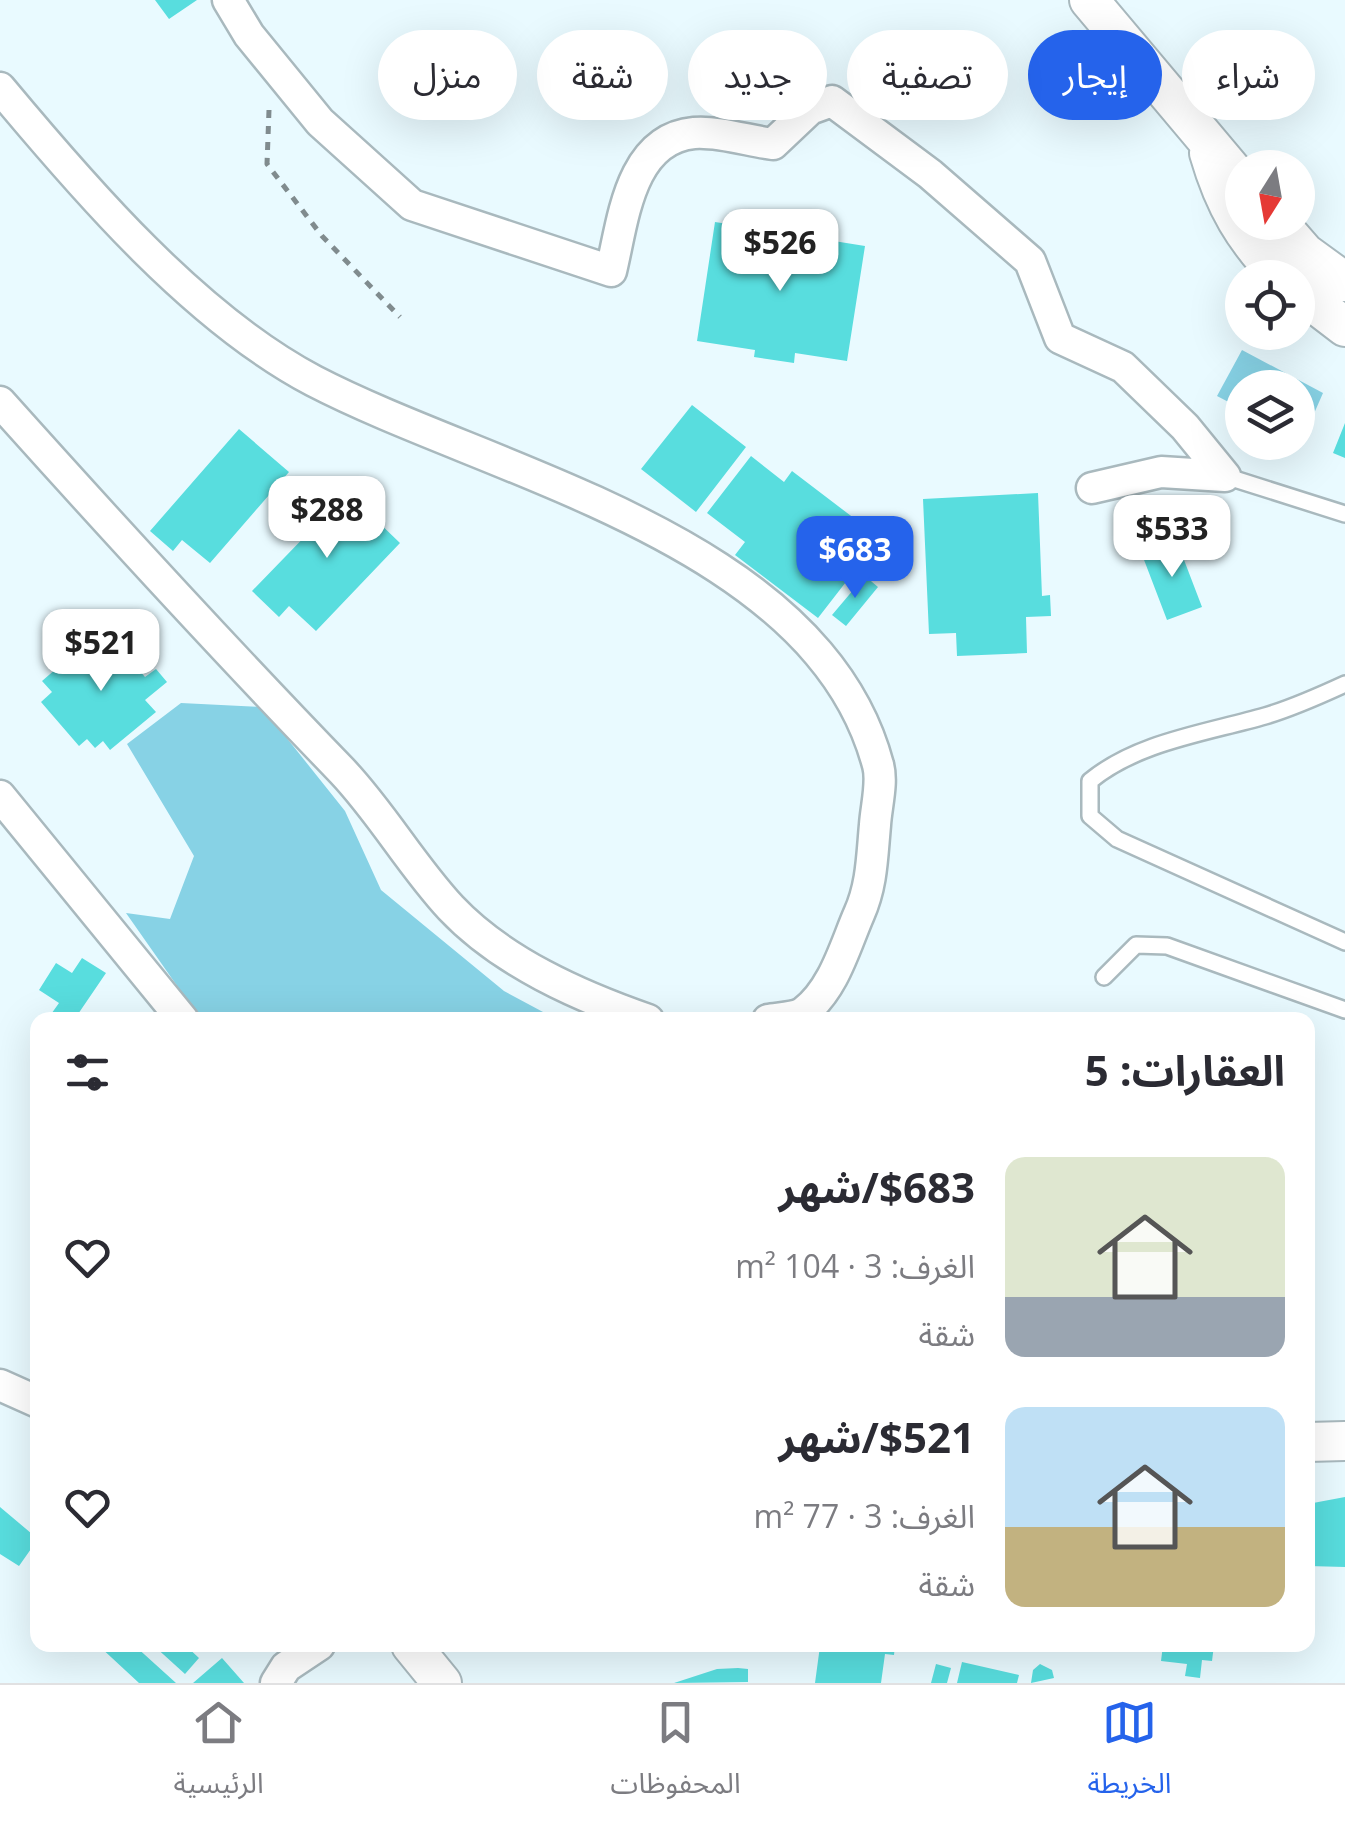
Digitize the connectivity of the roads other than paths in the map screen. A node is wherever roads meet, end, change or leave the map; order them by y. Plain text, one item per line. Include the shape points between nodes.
1 (228, 0) edge
2 (1090, 0) edge
3 (0, 88) edge
4 (1206, 142) junction
5 (1225, 163) edge
6 (1294, 240) edge
7 (1264, 260) edge
8 (1345, 282) edge
9 (1315, 304) edge
10 (1345, 327) edge
11 (0, 402) edge
12 (1225, 476) junction
13 (1092, 488) dead end
14 (1345, 514) edge
15 (1345, 684) edge
16 (0, 796) edge
17 (1345, 942) edge
18 (1104, 976) dead end
19 (1345, 1010) edge
20 (176, 1012) edge
21 (624, 1012) edge
22 (809, 1012) edge
23 (0, 1385) edge
24 (30, 1398) edge
25 (1345, 1441) edge
26 (1315, 1442) edge
27 (309, 1652) edge
28 (417, 1652) edge
29 (276, 1683) edge
30 (442, 1683) edge

1 - 12 street via 320,122 412,205 611,271 636,172 663,145 693,133 773,144 810,109 832,101 1030,261 1060,338 1123,368
2 - 4 street
3 - 22 street via 112,217 227,322 284,361 313,380 568,487 746,588 795,628 851,700 879,768 870,889 827,987
4 - 5 street
4 - 7 street via 1229,212
6 - 8 street
9 - 10 street
11 - 21 street via 362,791 452,908 520,961
12 - 13 street via 1161,472
12 - 14 lane
15 - 17 lane via 1263,717 1113,762 1090,782 1090,816 1117,839
16 - 20 street
18 - 19 lane via 1136,945 1167,946
23 - 24 street
25 - 26 street
27 - 29 street
28 - 30 street

